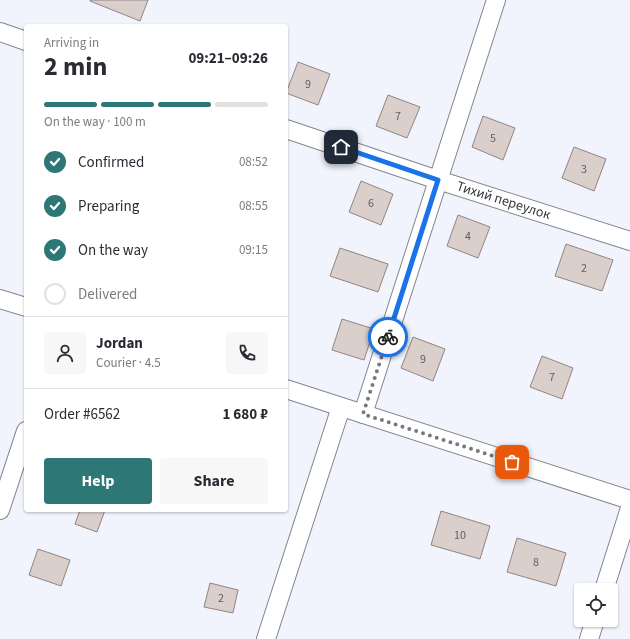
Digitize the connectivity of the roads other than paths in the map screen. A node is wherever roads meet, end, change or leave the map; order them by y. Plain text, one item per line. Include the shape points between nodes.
1 (496, 0) edge
2 (0, 32) edge
3 (24, 40) edge
4 (288, 130) edge
5 (438, 180) junction
6 (630, 241) edge
7 (0, 299) edge
8 (24, 306) edge
9 (288, 390) edge
10 (341, 407) junction
11 (363, 414) junction
12 (24, 437) edge
13 (630, 500) edge
14 (630, 508) edge
15 (0, 510) edge
16 (606, 583) edge
17 (593, 627) edge
18 (266, 639) edge
19 (589, 639) edge

1 - 5 street
2 - 3 street
4 - 5 street, Тихий переулок
5 - 6 street, Тихий переулок
5 - 11 street
7 - 8 street
9 - 10 street
10 - 11 street
10 - 18 street
11 - 13 street
12 - 15 street
14 - 16 street
17 - 19 street

